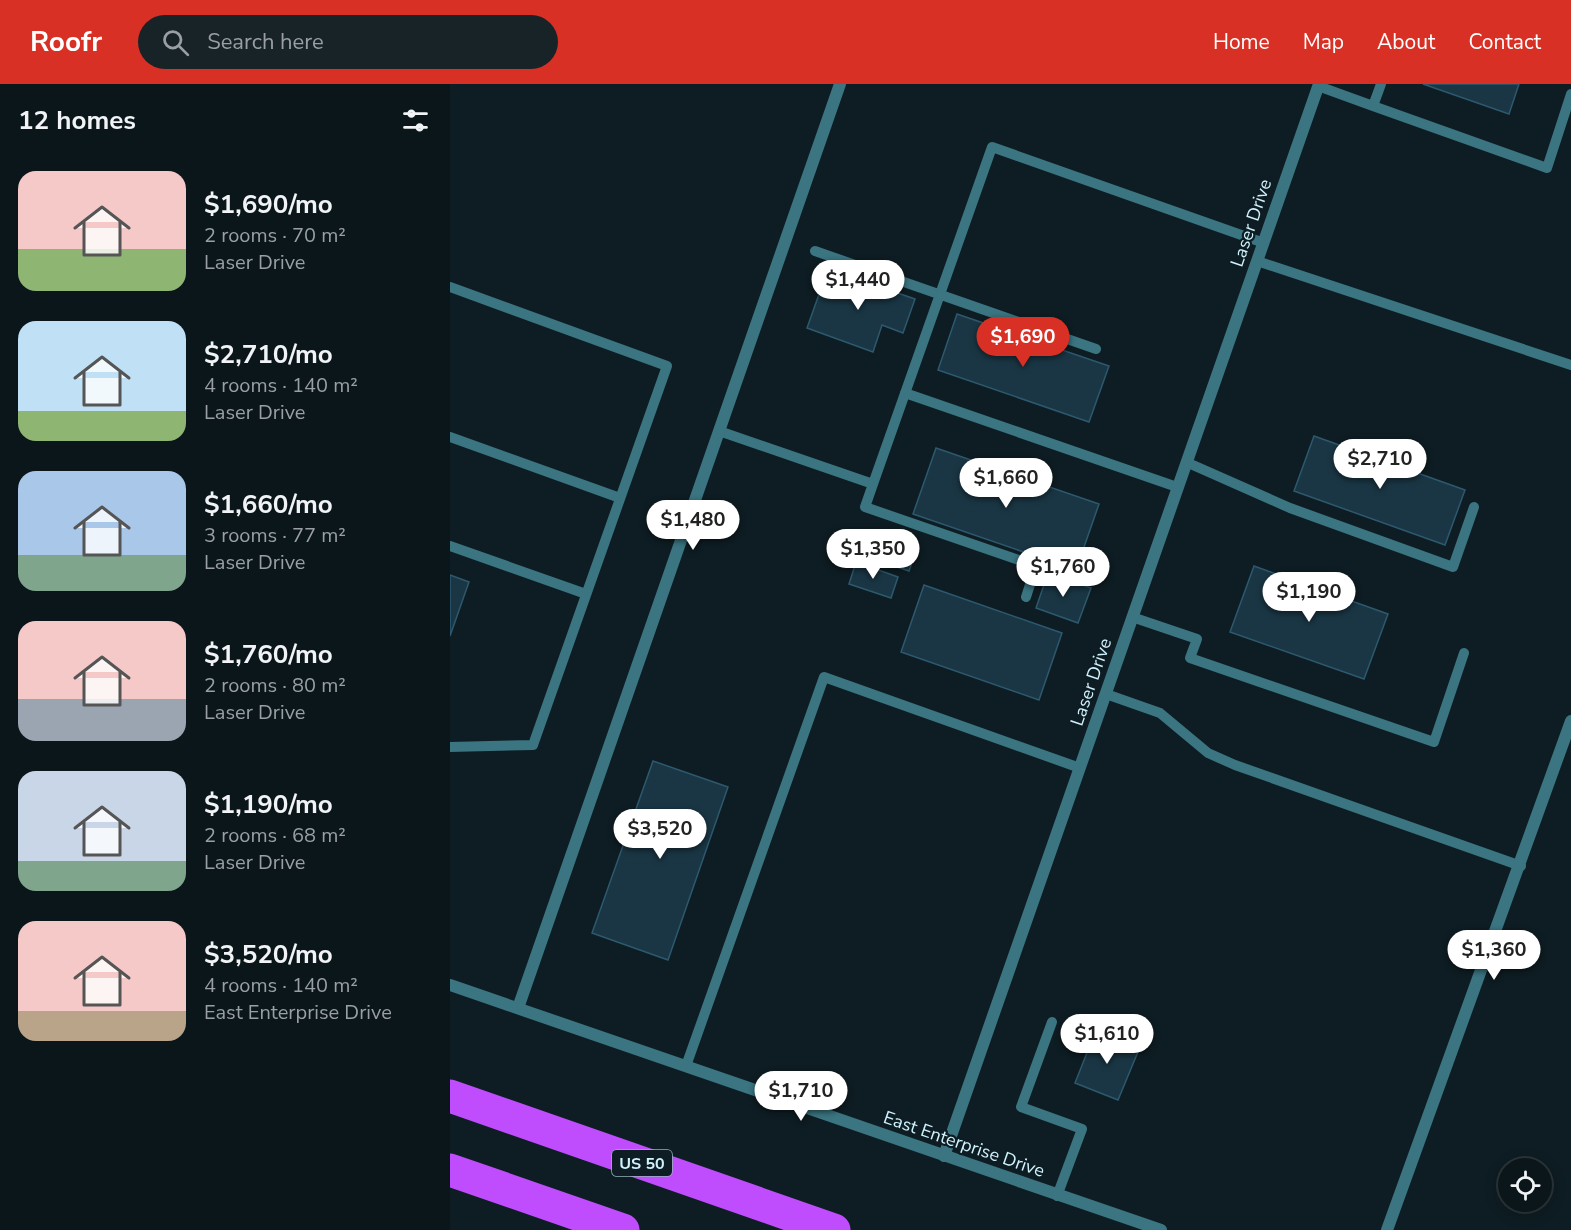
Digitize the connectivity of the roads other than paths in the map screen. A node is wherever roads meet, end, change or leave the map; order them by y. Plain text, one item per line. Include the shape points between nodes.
1 (840, 84) edge
2 (1381, 84) edge
3 (1319, 85) edge
4 (1571, 94) edge
5 (1373, 106) junction
6 (1264, 243) junction
7 (815, 251) dead end
8 (1257, 261) junction
9 (450, 287) edge
10 (940, 294) junction
11 (1096, 349) dead end
12 (1571, 365) edge
13 (905, 393) junction
14 (719, 431) junction
15 (450, 437) edge
16 (1186, 462) junction
17 (873, 484) junction
18 (1177, 487) junction
19 (621, 498) junction
20 (1474, 507) dead end
21 (450, 546) edge
22 (586, 594) junction
23 (1026, 597) dead end
24 (1132, 617) junction
25 (1464, 653) dead end
26 (1106, 694) junction
27 (1571, 721) edge
28 (450, 747) edge
29 (1080, 768) junction
30 (1521, 866) junction
31 (450, 985) edge
32 (518, 1008) junction
33 (1052, 1022) dead end
34 (686, 1066) junction
35 (450, 1096) edge
36 (944, 1156) junction
37 (450, 1170) edge
38 (1057, 1196) junction
39 (623, 1230) edge
40 (834, 1230) edge
41 (1161, 1230) edge
42 (1387, 1230) edge

1 - 14 street
2 - 5 lane
3 - 5 lane
3 - 6 street, Laser Drive
4 - 5 lane via 1547,168
6 - 8 street, Laser Drive
6 - 10 lane via 992,147
7 - 10 lane
8 - 12 lane
8 - 16 street, Laser Drive
9 - 19 lane via 667,366
10 - 11 lane
10 - 13 lane
13 - 17 lane
13 - 18 lane
14 - 17 lane
14 - 32 street
15 - 19 lane
16 - 18 street, Laser Drive
16 - 20 lane via 1290,508 1452,567
17 - 23 lane via 865,507 1035,566
18 - 24 street, Laser Drive
19 - 22 lane
21 - 22 lane
22 - 28 lane via 533,745
24 - 25 lane via 1197,639 1190,658 1434,742
24 - 26 street, Laser Drive
26 - 29 street, Laser Drive
26 - 30 lane via 1160,713 1208,753 1235,765
27 - 30 street
29 - 34 lane via 824,677
29 - 36 street, Laser Drive
30 - 42 street
31 - 32 street, East Enterprise Drive
32 - 34 street, East Enterprise Drive
33 - 38 lane via 1021,1107 1082,1129
34 - 36 street, East Enterprise Drive
35 - 40 highway, US 50
36 - 38 street, East Enterprise Drive
37 - 39 highway
38 - 41 street, East Enterprise Drive

